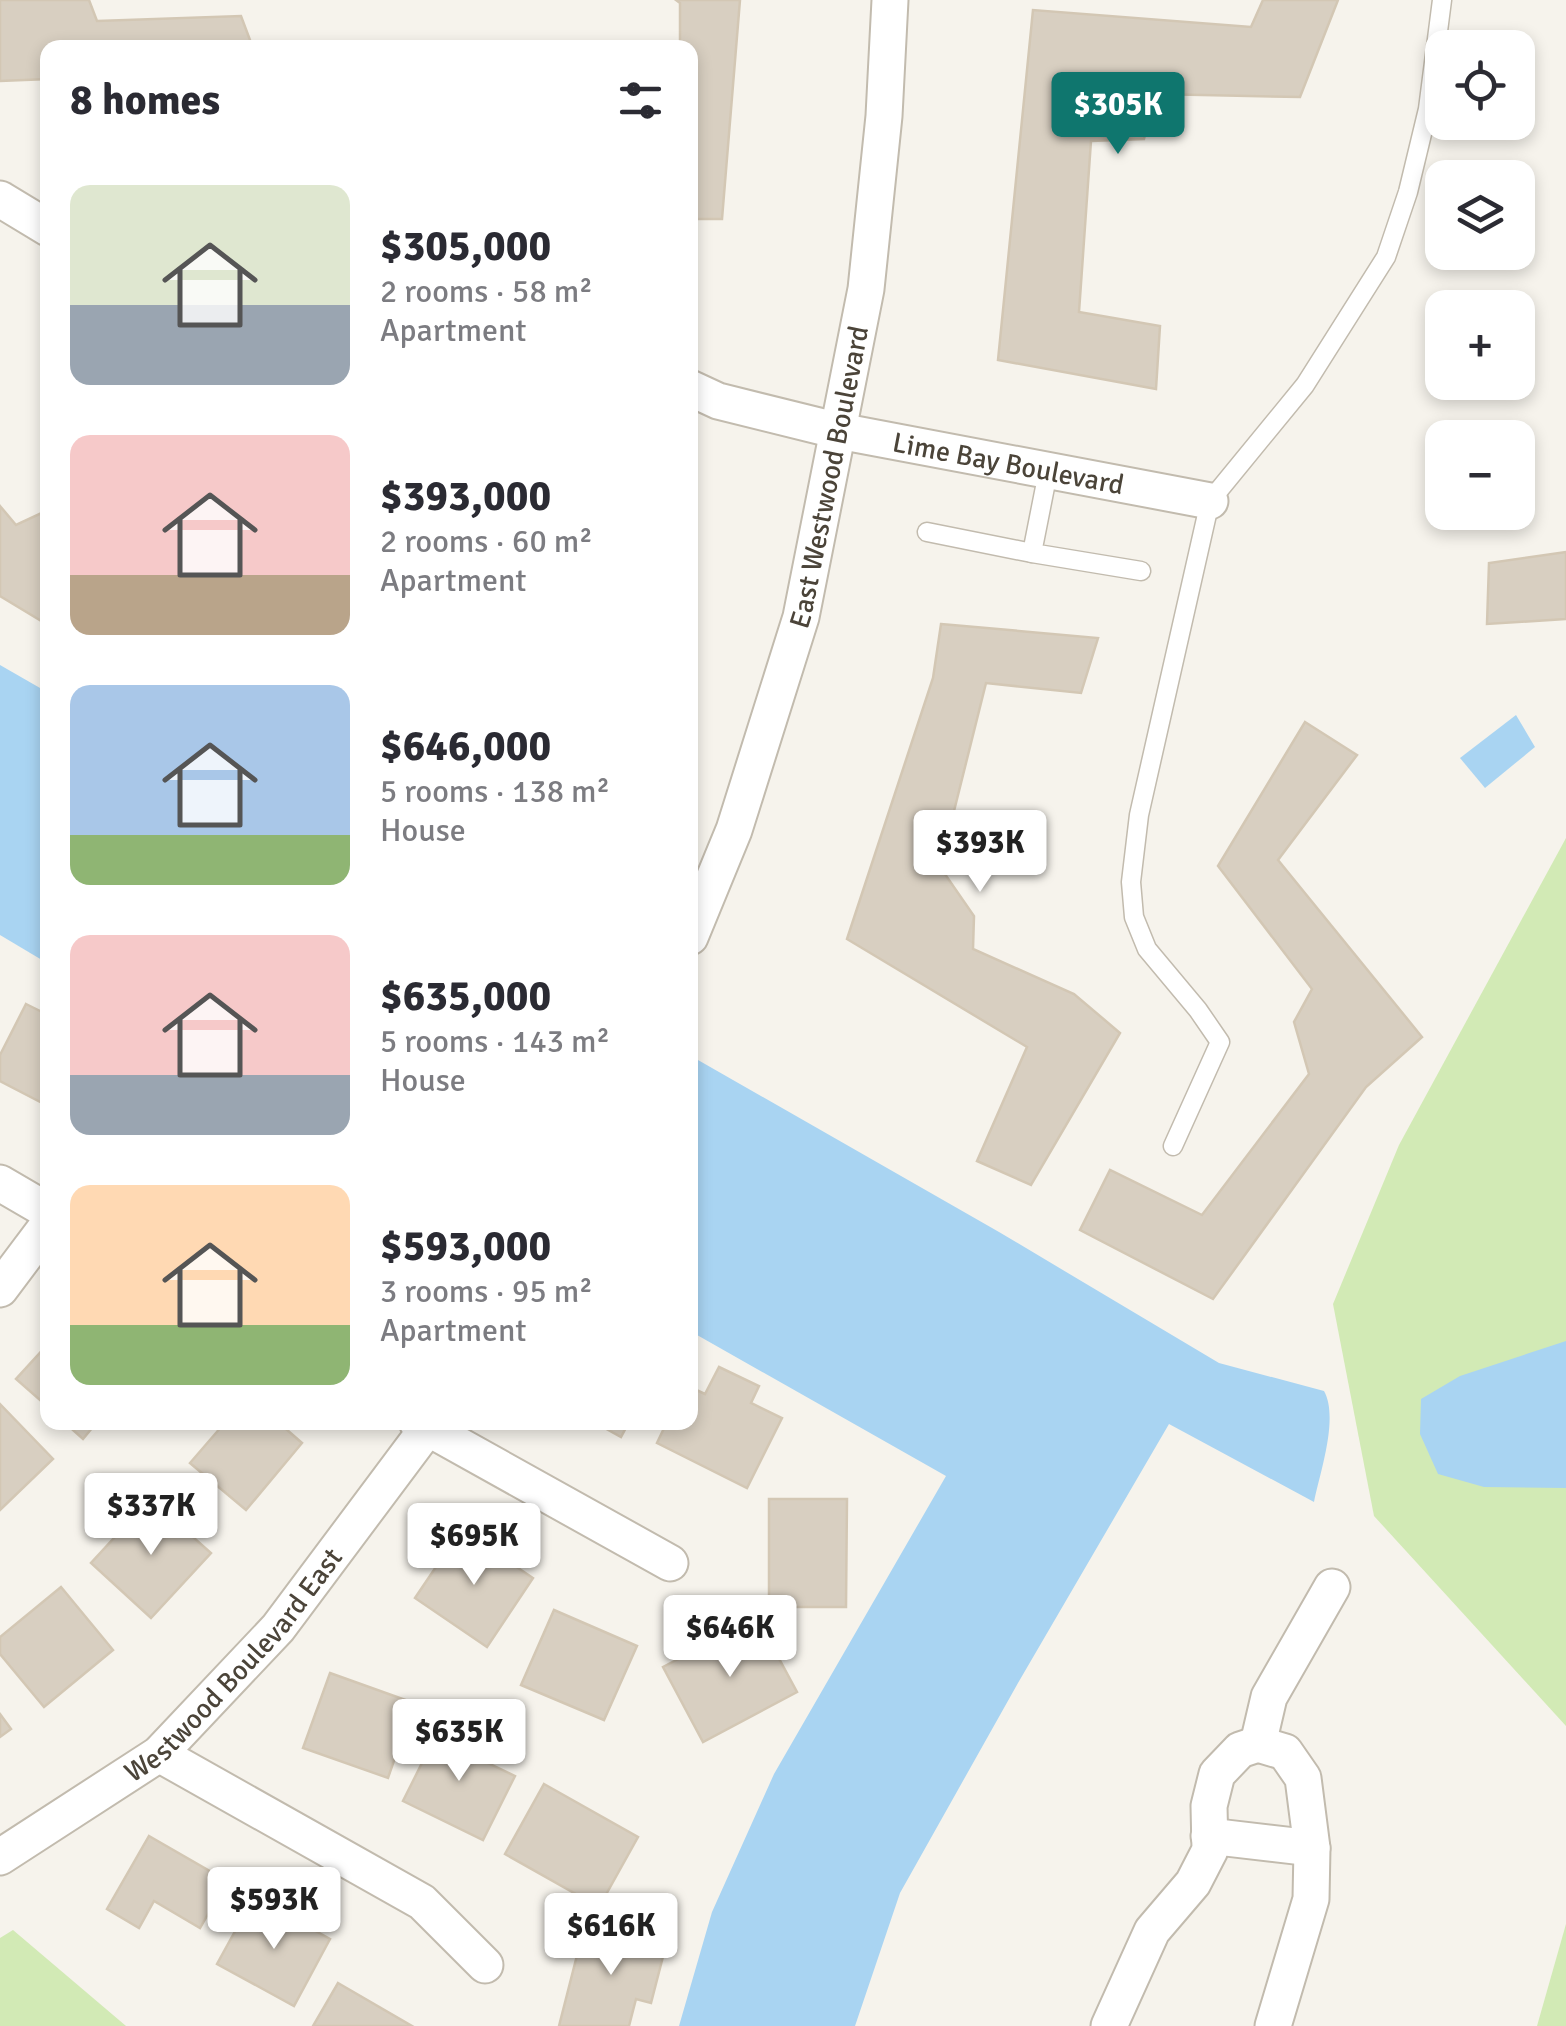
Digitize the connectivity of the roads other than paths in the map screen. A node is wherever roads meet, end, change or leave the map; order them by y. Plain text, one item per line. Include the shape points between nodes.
1 (890, 0) edge
2 (1442, 0) edge
3 (0, 199) edge
4 (40, 223) edge
5 (698, 392) edge
6 (840, 431) junction
7 (1048, 472) junction
8 (1210, 501) junction
9 (927, 532) dead end
10 (1032, 553) junction
11 (1140, 572) dead end
12 (698, 918) edge
13 (1172, 1146) dead end
14 (0, 1183) edge
15 (40, 1206) edge
16 (40, 1236) edge
17 (0, 1289) edge
18 (422, 1430) edge
19 (435, 1430) edge
20 (670, 1563) dead end
21 (1332, 1587) dead end
22 (1258, 1744) junction
23 (159, 1754) junction
24 (1209, 1836) junction
25 (1312, 1848) junction
26 (0, 1858) edge
27 (485, 1966) dead end
28 (1109, 2026) edge
29 (1273, 2026) edge

1 - 6 street, East Westwood Boulevard via 866,289
2 - 8 lane via 1428,109 1386,257 1305,385
3 - 4 street
5 - 6 street, Lime Bay Boulevard
6 - 7 street, Lime Bay Boulevard
6 - 12 street, East Westwood Boulevard via 802,617 734,830
7 - 8 street, Lime Bay Boulevard
7 - 10 lane
8 - 13 lane via 1139,814 1131,882 1147,949 1220,1042
9 - 10 lane
10 - 11 lane
14 - 15 street
16 - 17 street
18 - 23 street, Westwood Boulevard East via 278,1628
19 - 20 street
21 - 22 street via 1269,1696
22 - 24 street via 1240,1750 1217,1774
22 - 25 street via 1285,1752 1303,1778
23 - 26 street, Westwood Boulevard East
23 - 27 street via 422,1902
24 - 25 street
24 - 28 street via 1210,1850 1152,1930
25 - 29 street via 1311,1898

